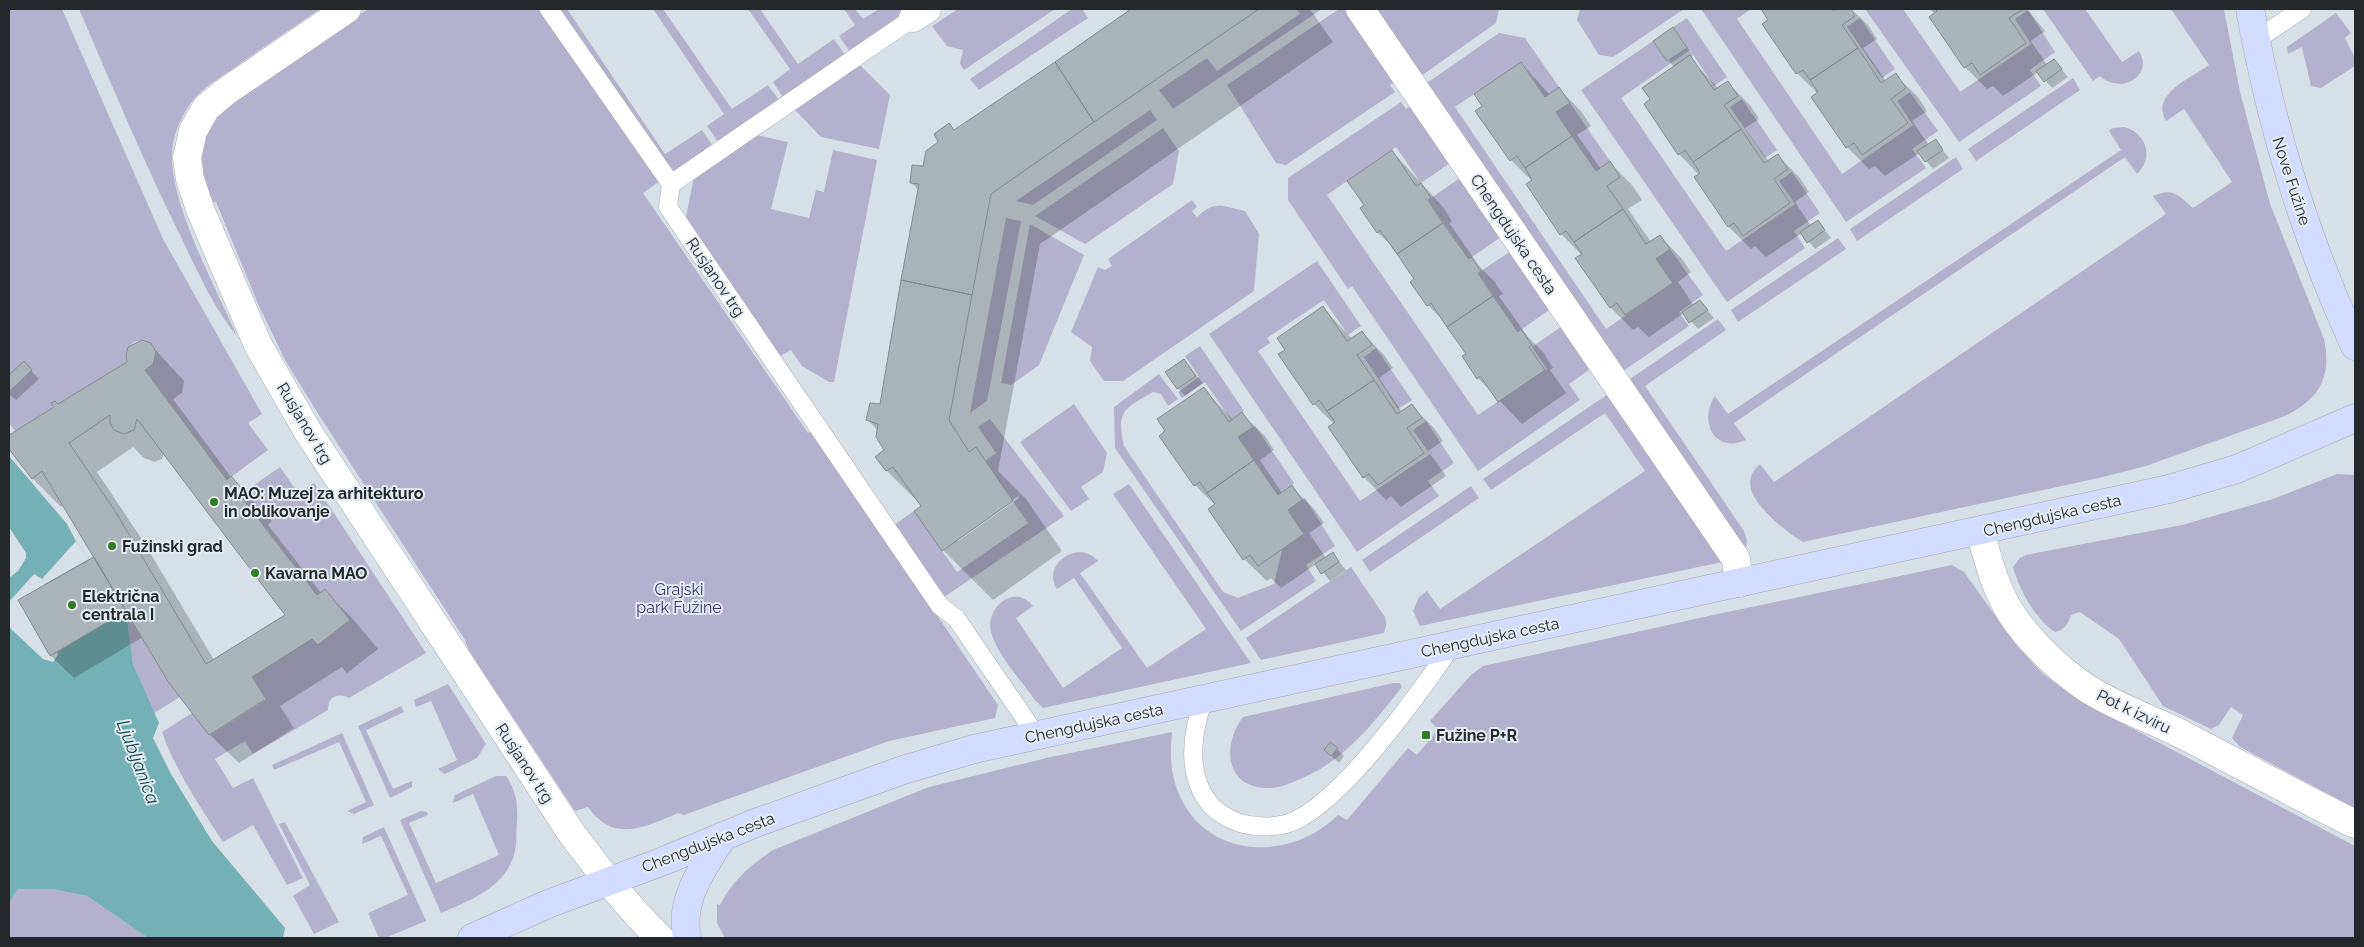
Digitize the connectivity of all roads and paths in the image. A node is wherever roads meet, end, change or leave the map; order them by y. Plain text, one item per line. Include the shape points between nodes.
1 (347, 9) edge
2 (550, 9) edge
3 (1360, 9) edge
4 (2250, 9) edge
5 (2302, 9) edge
6 (920, 13) edge
7 (2256, 40) junction
8 (671, 184) junction
9 (2355, 346) edge
10 (2355, 418) edge
11 (1980, 531) junction
12 (1739, 583) junction
13 (1452, 645) junction
14 (1204, 698) junction
15 (1036, 736) junction
16 (2355, 824) edge
17 (722, 836) junction
18 (607, 880) junction
19 (472, 938) edge
20 (660, 938) edge
21 (687, 938) edge

1 - 18 street, Rusjanov trg via 206,108 193,131 187,158 190,179 258,345 308,432 560,816
2 - 8 lane
3 - 12 street, Chengdujska cesta via 1736,559
4 - 7 street, Nove Fužine
5 - 7 lane
6 - 8 lane
7 - 9 street, Nove Fužine via 2286,167 2314,248
8 - 15 lane, Rusjanov trg via 668,207 940,606 956,618
10 - 11 street, Chengdujska cesta via 2270,456 2202,480
11 - 12 street, Chengdujska cesta
11 - 16 street, Pot k izviru via 2005,604 2026,632 2062,669 2089,689
12 - 13 street, Chengdujska cesta
13 - 14 street, Chengdujska cesta
13 - 14 lane via 1360,766 1326,799 1287,823 1262,827 1239,823 1210,804 1199,784 1192,744
14 - 15 street, Chengdujska cesta
15 - 17 street, Chengdujska cesta via 974,749 903,770
17 - 18 street, Chengdujska cesta
17 - 21 street via 690,893 685,916
18 - 19 street, Chengdujska cesta
18 - 20 street, Rusjanov trg

